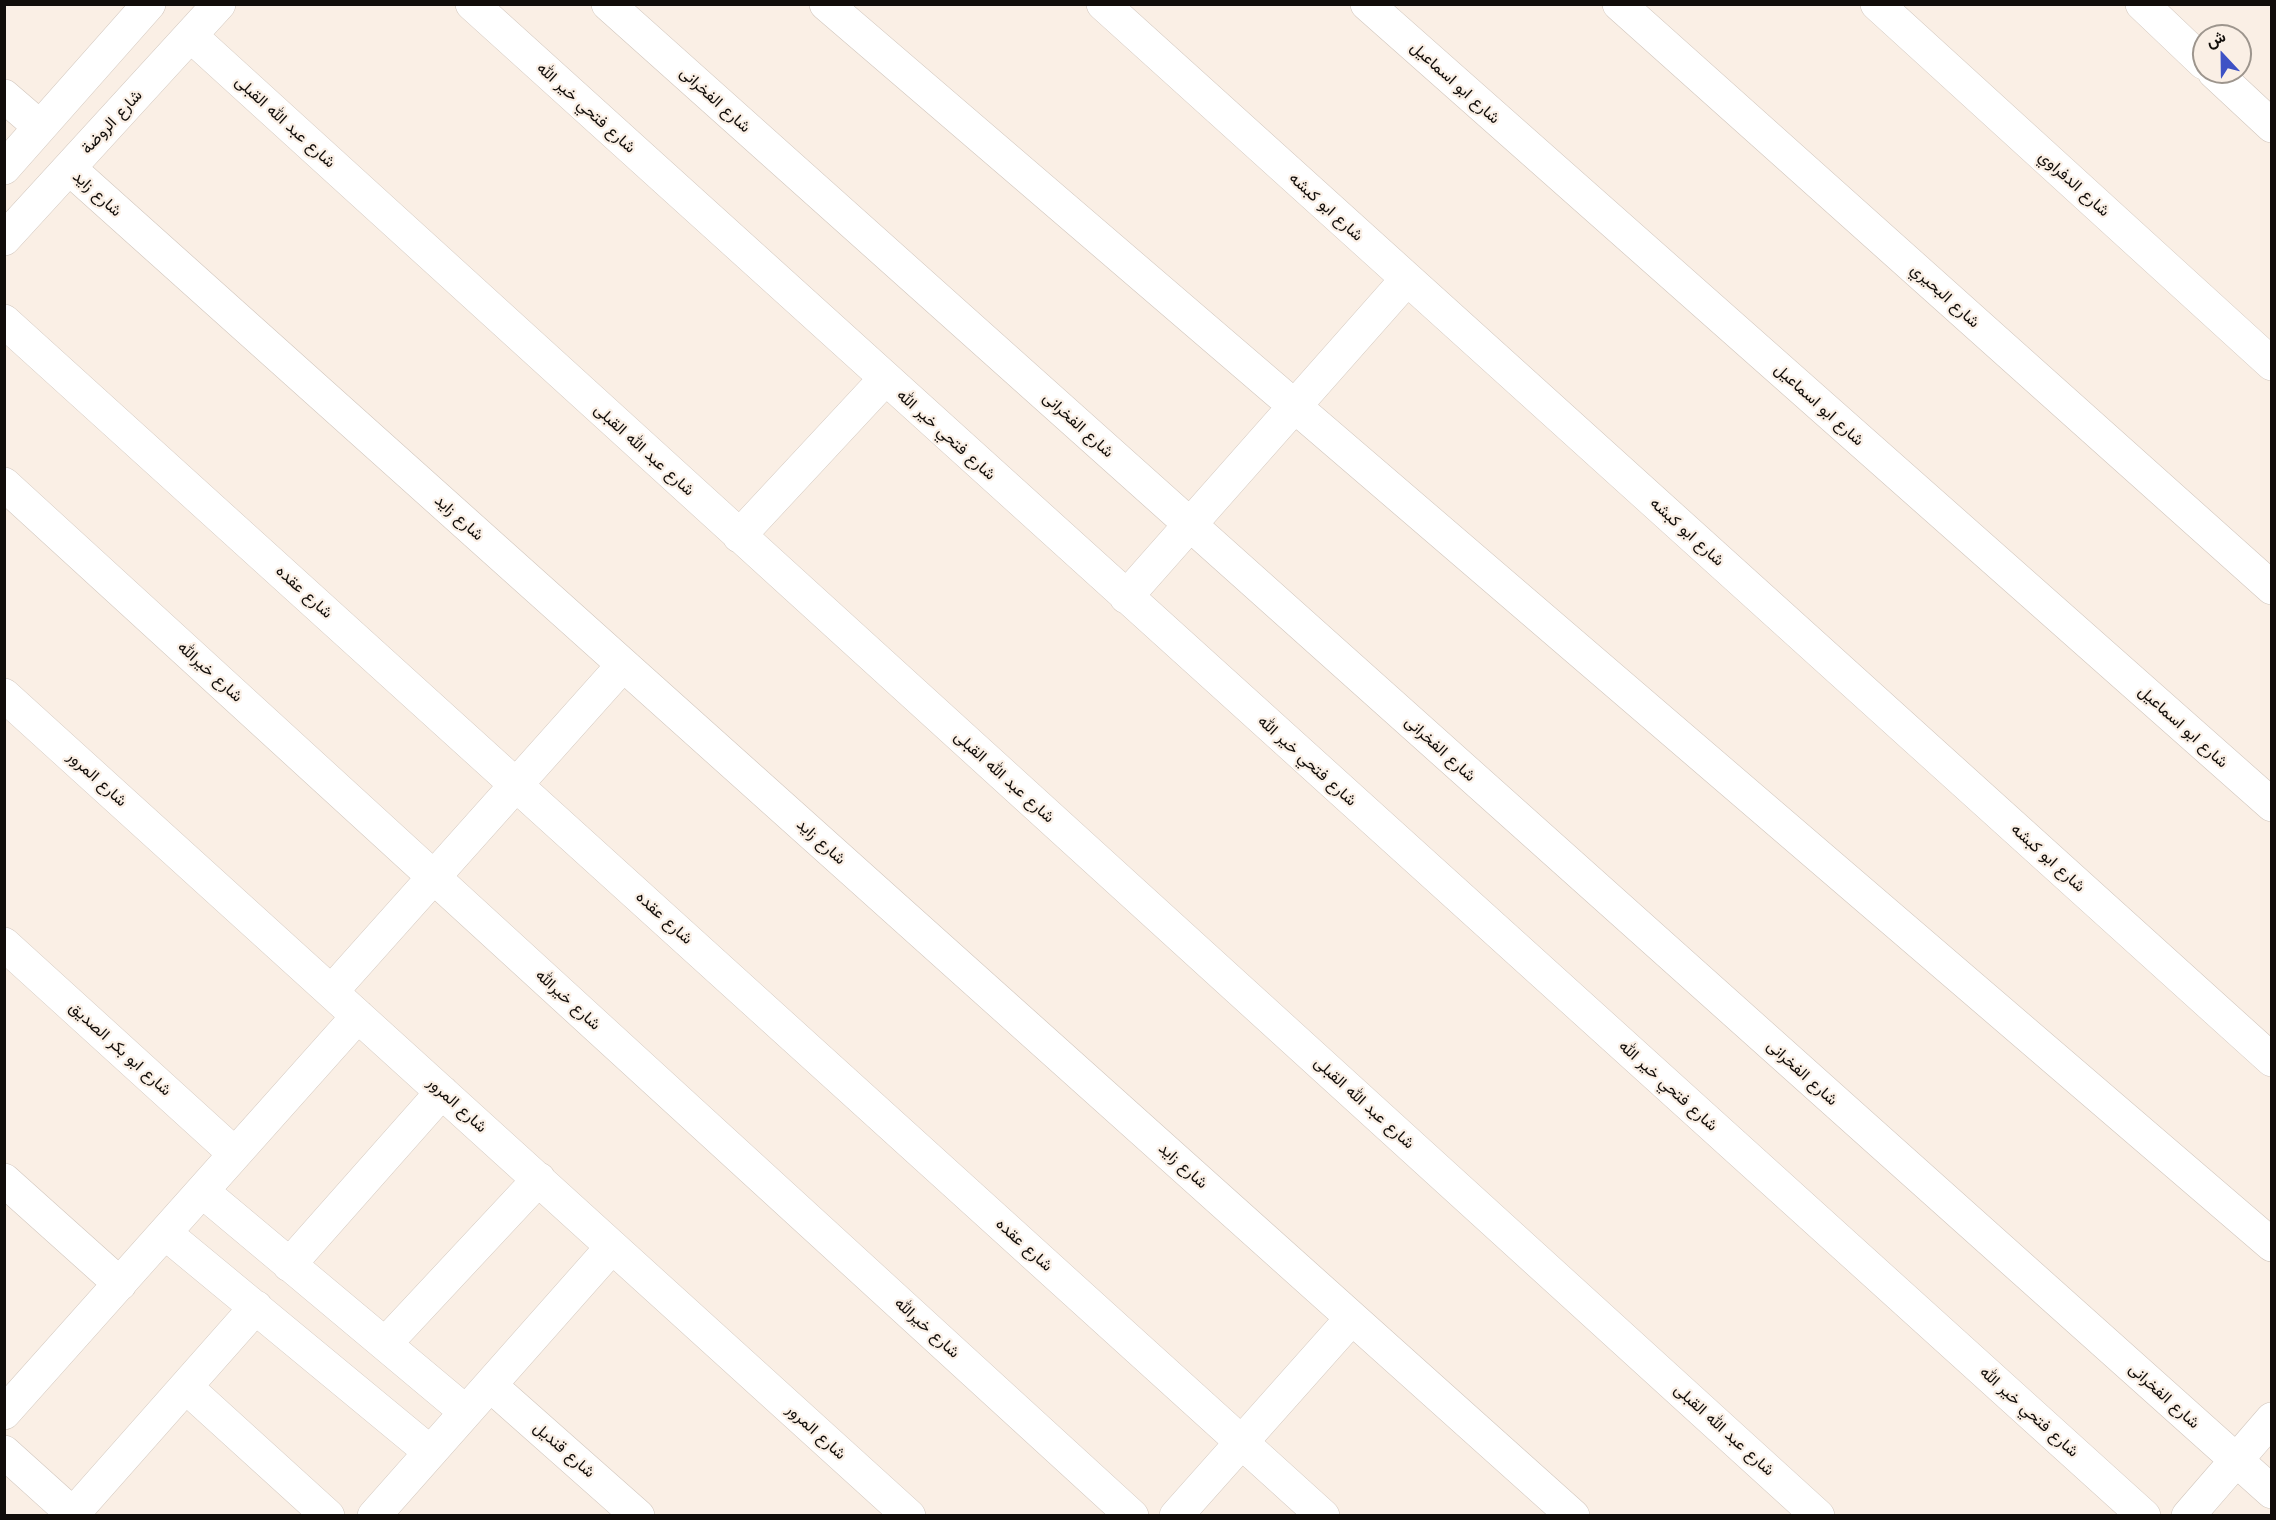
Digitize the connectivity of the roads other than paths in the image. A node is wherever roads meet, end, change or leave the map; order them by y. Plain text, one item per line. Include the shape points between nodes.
1 (219, 4) edge
2 (472, 4) edge
3 (608, 4) edge
4 (826, 4) edge
5 (1103, 4) edge
6 (1367, 4) edge
7 (1619, 4) edge
8 (1877, 4) edge
9 (2142, 4) edge
10 (148, 5) edge
11 (191, 36) junction
12 (2192, 52) edge
13 (2227, 84) edge
14 (4, 96) edge
15 (2271, 126) edge
16 (40, 127) junction
17 (4, 168) edge
18 (69, 168) junction
19 (4, 239) edge
20 (1407, 279) junction
21 (4, 321) edge
22 (2271, 364) edge
23 (885, 379) junction
24 (1294, 406) junction
25 (4, 484) edge
26 (1191, 526) junction
27 (739, 536) junction
28 (2271, 588) edge
29 (1126, 597) junction
30 (623, 665) junction
31 (4, 695) edge
32 (516, 785) junction
33 (2271, 805) edge
34 (434, 877) junction
35 (4, 944) edge
36 (332, 992) junction
37 (358, 1016) junction
38 (2271, 1060) edge
39 (442, 1092) junction
40 (235, 1154) junction
41 (539, 1179) junction
42 (4, 1180) edge
43 (202, 1191) junction
44 (165, 1233) junction
45 (2271, 1245) edge
46 (612, 1247) junction
47 (290, 1265) junction
48 (120, 1284) junction
49 (256, 1307) junction
50 (1352, 1318) junction
51 (385, 1344) junction
52 (490, 1385) junction
53 (186, 1387) junction
54 (466, 1412) junction
55 (4, 1413) edge
56 (2271, 1419) edge
57 (1242, 1442) junction
58 (4, 1452) edge
59 (430, 1452) junction
60 (2236, 1460) junction
61 (2271, 1492) edge
62 (74, 1515) edge
63 (328, 1515) edge
64 (374, 1515) edge
65 (638, 1515) edge
66 (909, 1515) edge
67 (1132, 1515) edge
68 (1176, 1515) edge
69 (1323, 1515) edge
70 (1573, 1515) edge
71 (1818, 1515) edge
72 (2144, 1515) edge
73 (2188, 1515) edge

1 - 11 street, شارع الروضة
2 - 23 street, شارع فتحي خير الله
3 - 26 street, شارع الفخرانى
4 - 24 street
5 - 20 street, شارع ابو كبشه
6 - 33 street, شارع ابو اسماعيل
7 - 28 street, شارع البحيري
8 - 22 street, شارع الدفراوي
9 - 12 street
10 - 16 street
11 - 18 street, شارع الروضة
11 - 27 street, شارع عبد الله القبلى
13 - 15 street
14 - 16 street
16 - 17 street
18 - 19 street, شارع الروضة
18 - 30 street, شارع زايد
20 - 24 street
20 - 38 street, شارع ابو كبشه
21 - 32 street, شارع عقده
23 - 27 street
23 - 29 street, شارع فتحي خير الله
24 - 26 street
24 - 45 street
25 - 34 street, شارع خيرالله
26 - 29 street
26 - 60 street, شارع الفخرانى
27 - 71 street, شارع عبد الله القبلى
29 - 72 street, شارع فتحي خير الله
30 - 32 street
30 - 50 street, شارع زايد
31 - 36 street, شارع المرور
32 - 34 street
32 - 57 street, شارع عقده
34 - 36 street
34 - 67 street, شارع خيرالله
35 - 40 street, شارع ابو بكر الصديق
36 - 37 street, شارع المرور
37 - 39 street, شارع المرور
37 - 40 street
39 - 41 street, شارع المرور
39 - 47 street
40 - 43 street
41 - 46 street, شارع المرور
41 - 51 street
42 - 48 street
43 - 44 street
43 - 47 street
44 - 48 street
44 - 49 street
46 - 52 street
46 - 66 street, شارع المرور
47 - 51 street
48 - 55 street
49 - 53 street
49 - 59 street
50 - 57 street
50 - 70 street, شارع زايد
51 - 54 street
52 - 54 street
52 - 65 street, شارع قنديل
53 - 62 street
53 - 63 street
54 - 59 street
56 - 60 street
57 - 68 street
57 - 69 street, شارع عقده
58 - 62 street
59 - 64 street
60 - 61 street, شارع الفخرانى
60 - 73 street

